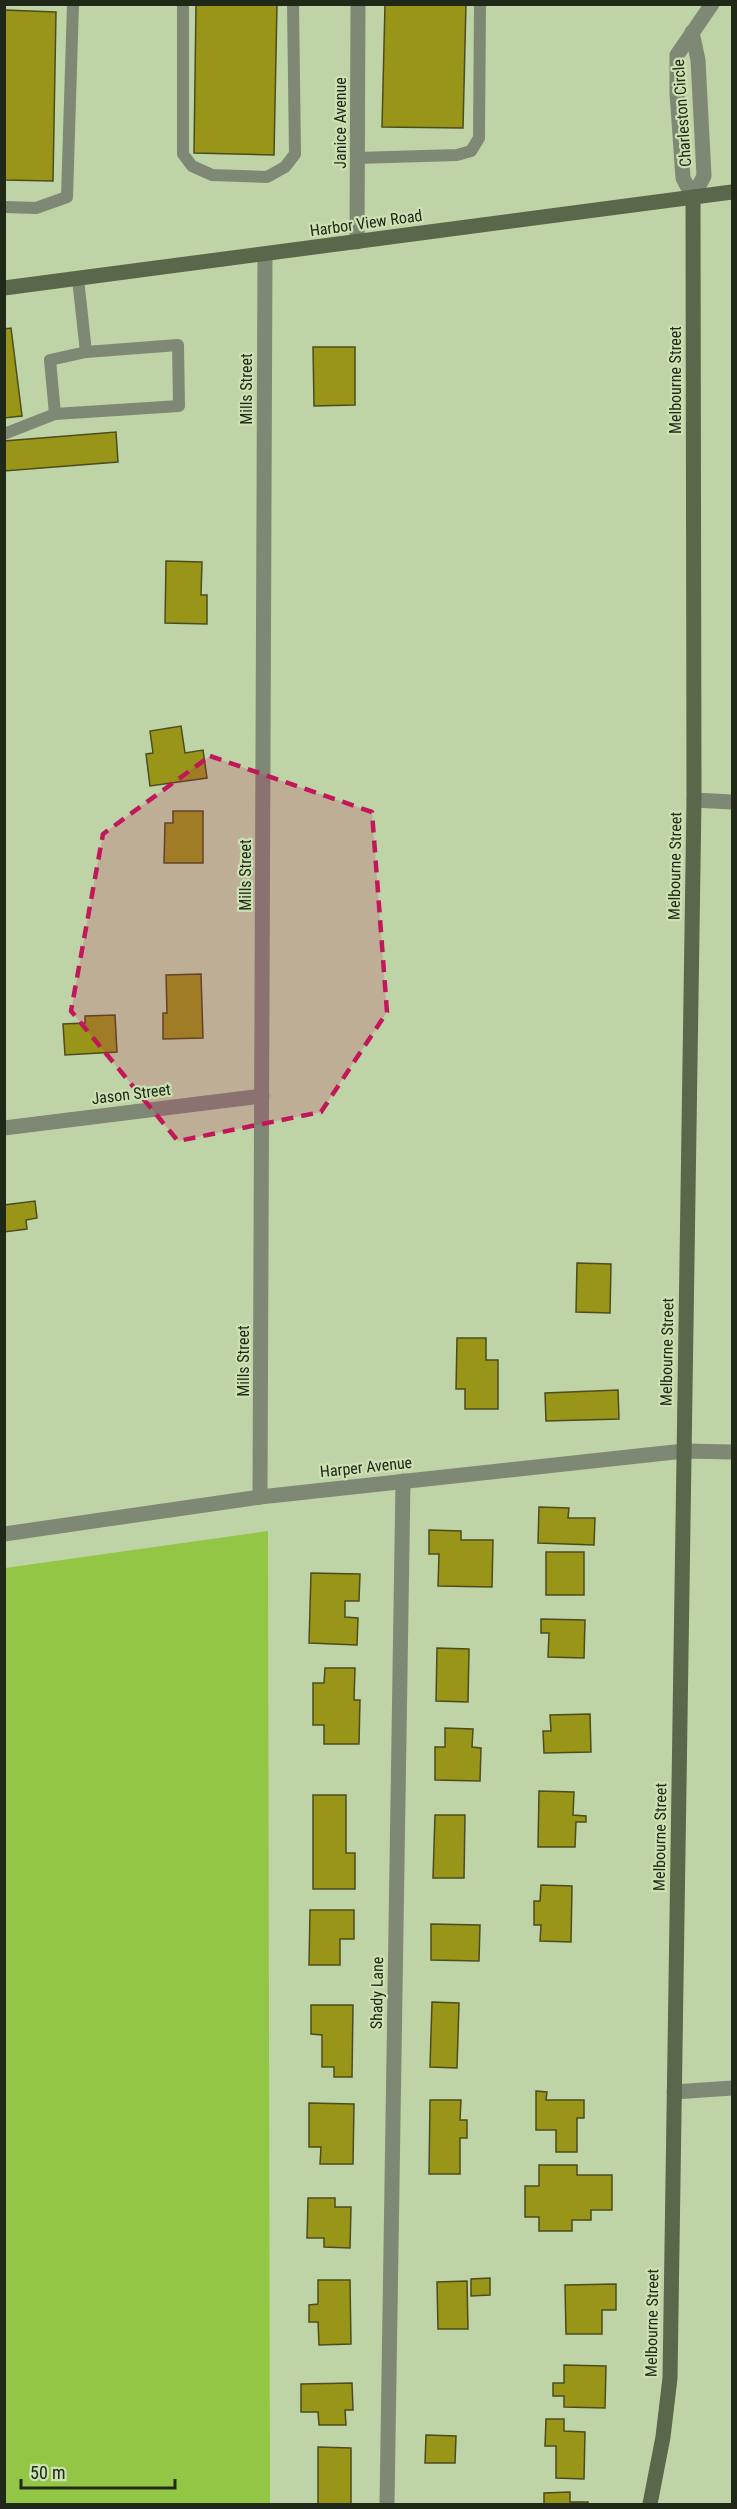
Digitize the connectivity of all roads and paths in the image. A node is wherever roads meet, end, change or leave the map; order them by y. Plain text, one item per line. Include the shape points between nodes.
1 (74, 4) edge
2 (183, 4) edge
3 (293, 4) edge
4 (358, 4) edge
5 (480, 4) edge
6 (712, 4) edge
7 (692, 32) junction
8 (357, 158) junction
9 (732, 192) edge
10 (693, 197) junction
11 (4, 207) edge
12 (357, 242) junction
13 (265, 254) junction
14 (78, 279) junction
15 (4, 288) edge
16 (86, 352) junction
17 (55, 414) junction
18 (4, 434) edge
19 (694, 800) junction
20 (732, 802) edge
21 (262, 1096) junction
22 (4, 1128) edge
23 (684, 1451) junction
24 (732, 1452) edge
25 (403, 1481) junction
26 (260, 1497) junction
27 (4, 1534) edge
28 (732, 2088) edge
29 (674, 2092) junction
30 (387, 2505) edge
31 (650, 2505) edge

1 - 11 lane via 67,197 36,208
2 - 3 lane via 183,154 192,166 212,175 267,177 295,154
4 - 8 street, Janice Avenue
5 - 8 lane via 479,138 471,151 457,155
6 - 7 street, Charleston Circle
7 - 10 street, Charleston Circle via 698,60 704,176
7 - 10 street, Charleston Circle via 677,55 677,93 683,178
8 - 12 street, Janice Avenue
9 - 10 street, Harbor View Road
10 - 12 street, Harbor View Road
10 - 19 street, Melbourne Street
12 - 13 street, Harbor View Road
13 - 14 street, Harbor View Road
13 - 21 street, Mills Street
14 - 15 street, Harbor View Road
14 - 16 lane
16 - 17 lane via 50,360
16 - 17 lane via 178,345 179,406
17 - 18 lane
19 - 20 street
19 - 23 street, Melbourne Street
21 - 22 street, Jason Street
21 - 26 street, Mills Street
23 - 24 street, Harper Avenue
23 - 25 street, Harper Avenue
23 - 29 street, Melbourne Street
25 - 26 street, Harper Avenue
25 - 30 street, Shady Lane
26 - 27 street, Harper Avenue
28 - 29 street
29 - 31 street, Melbourne Street via 670,2379

